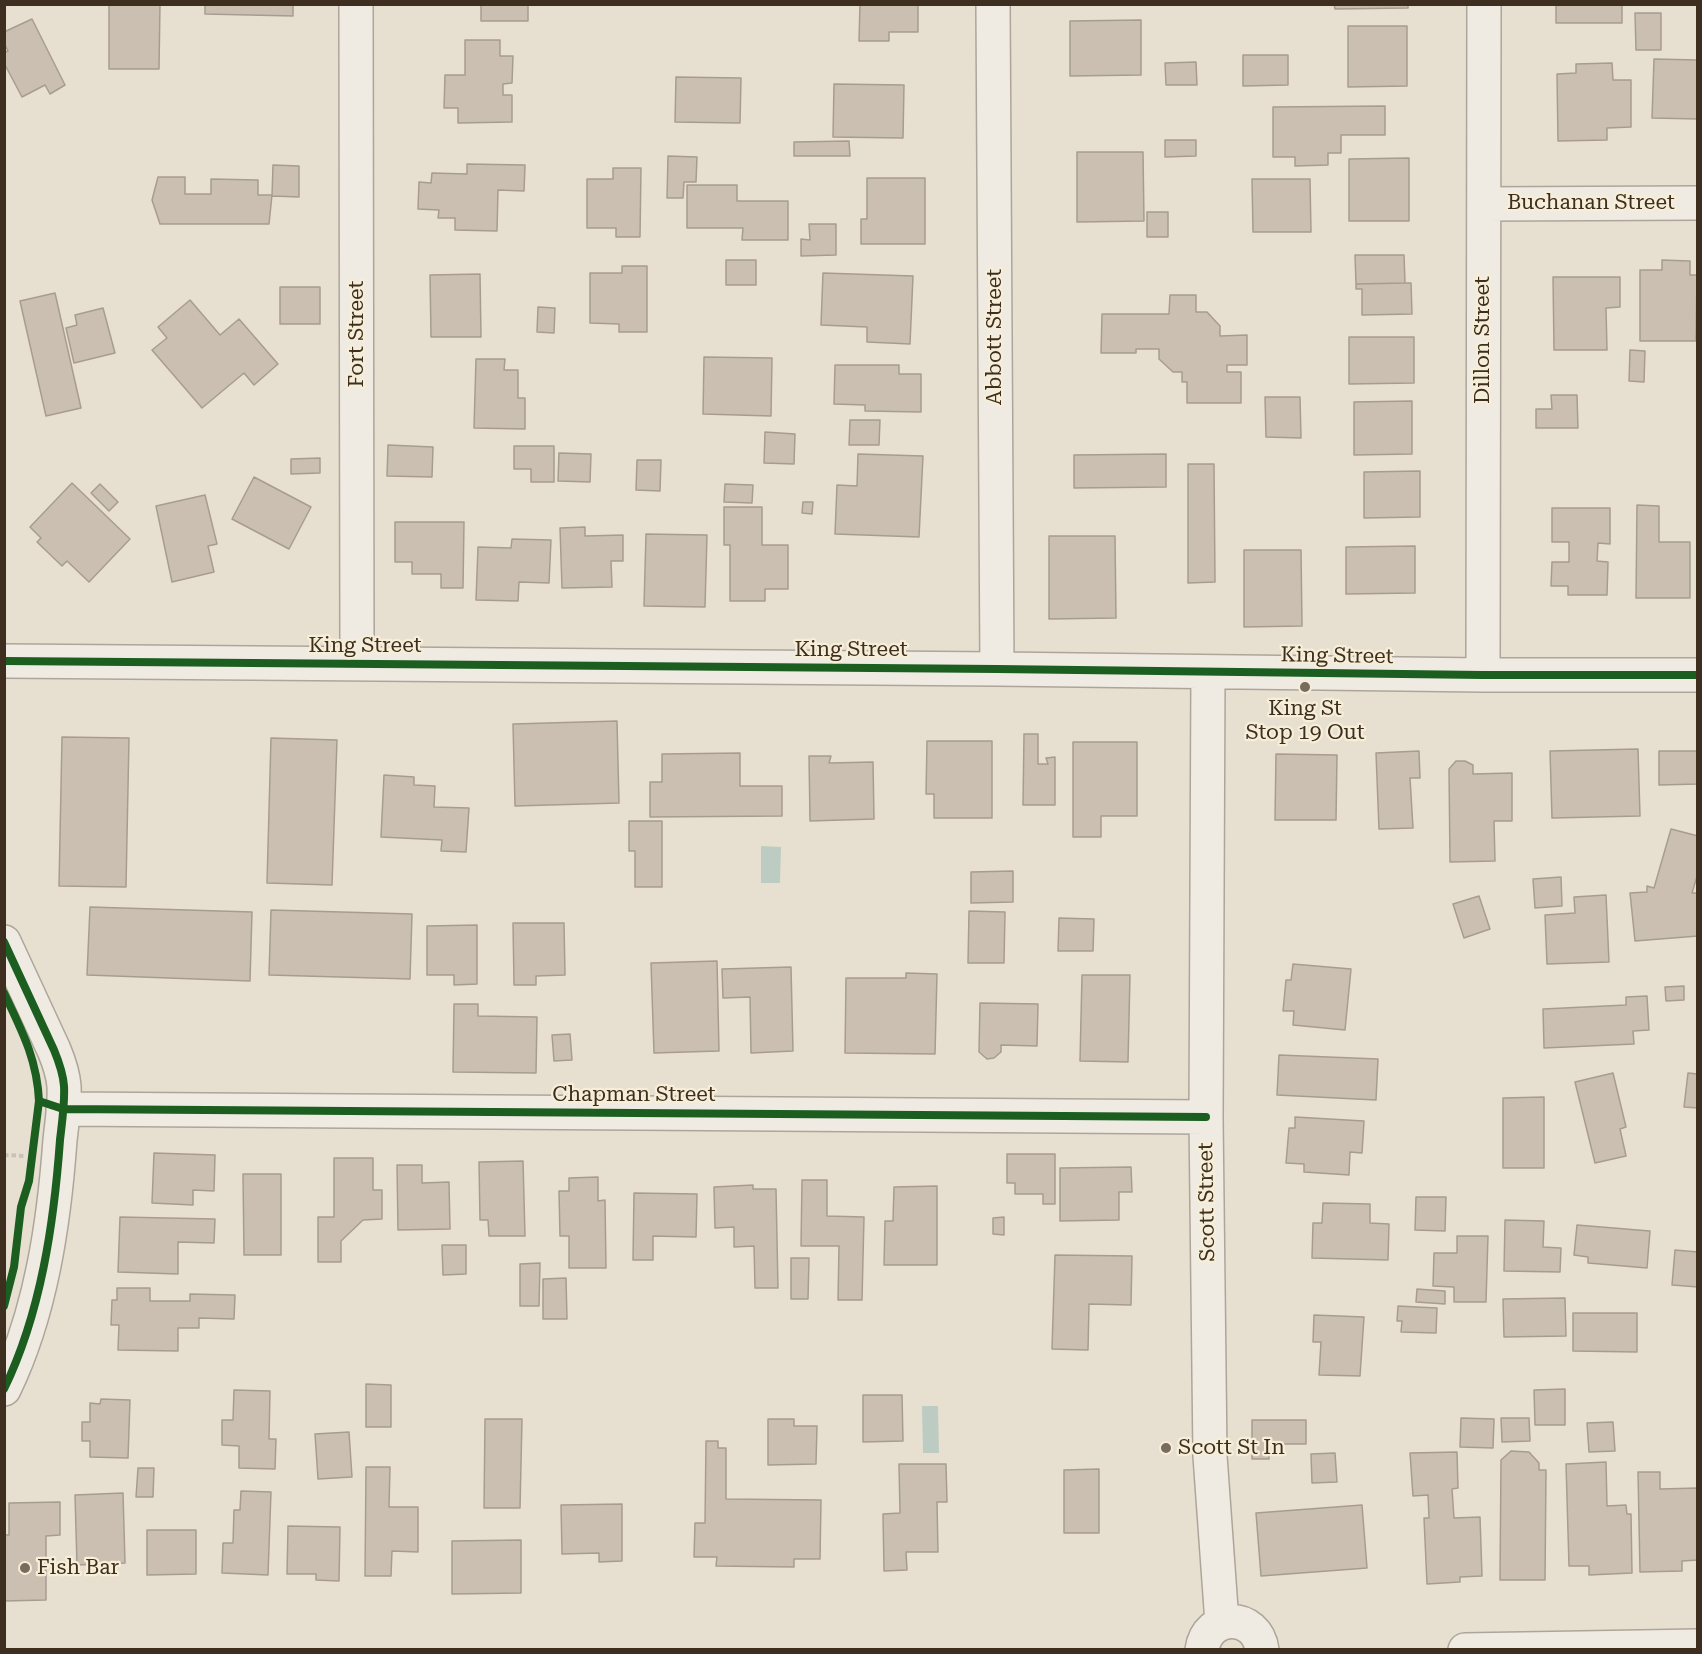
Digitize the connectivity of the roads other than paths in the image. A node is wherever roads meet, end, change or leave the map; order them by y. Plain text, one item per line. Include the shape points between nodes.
1 (356, 4) edge
2 (993, 4) edge
3 (1484, 4) edge
4 (1698, 203) edge
5 (1484, 204) junction
6 (4, 661) edge
7 (357, 664) junction
8 (997, 669) junction
9 (1208, 672) junction
10 (1483, 675) junction
11 (1698, 675) edge
12 (4, 942) edge
13 (63, 1109) junction
14 (1206, 1117) junction
15 (4, 1389) edge
16 (1222, 1623) junction
17 (1698, 1646) edge
18 (1202, 1650) edge
19 (1262, 1650) edge
20 (1465, 1650) edge

1 - 7 street, Fort Street
2 - 8 street, Abbott Street
3 - 5 street, Dillon Street
4 - 5 street, Buchanan Street
5 - 10 street, Dillon Street
6 - 7 street, King Street
7 - 8 street, King Street
8 - 9 street, King Street
9 - 10 street, King Street
9 - 14 street, Scott Street
10 - 11 street, King Street
12 - 13 street via 61,1067
13 - 14 street, Chapman Street
13 - 15 street via 54,1200 37,1294 26,1336
14 - 16 street, Scott Street via 1210,1456
16 - 18 street via 1209,1631
16 - 19 street via 1231,1621 1250,1627
17 - 20 street

